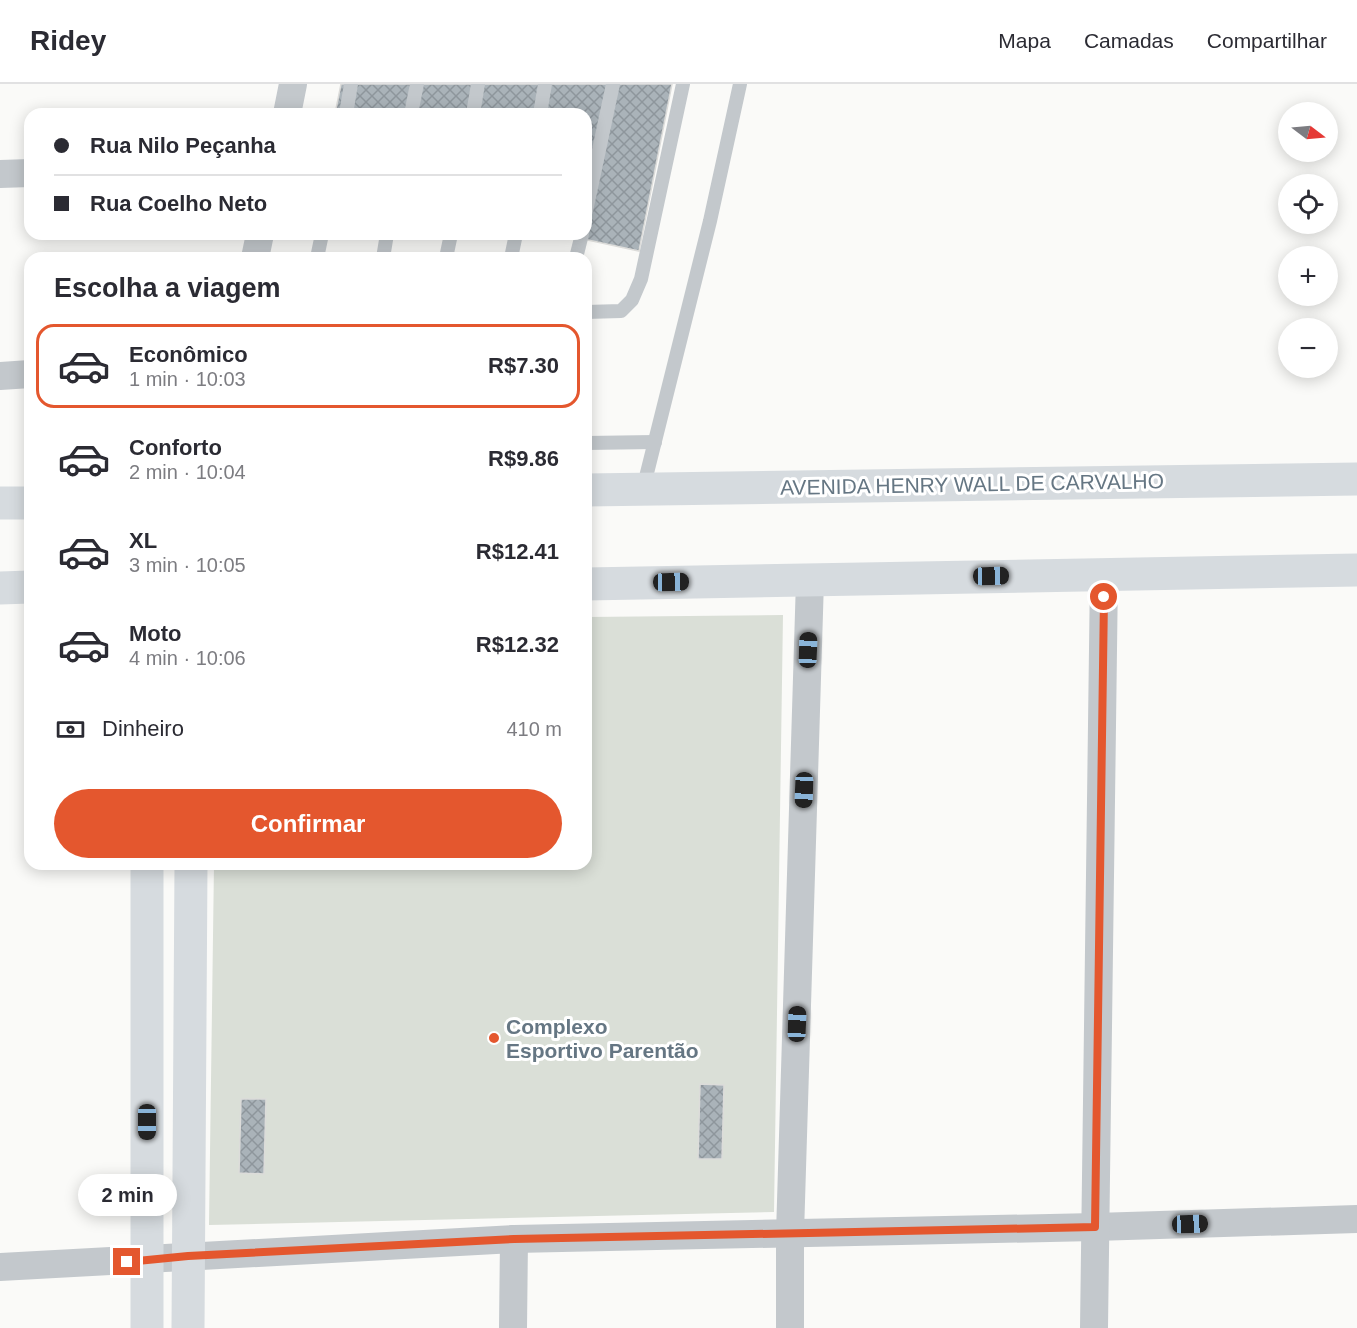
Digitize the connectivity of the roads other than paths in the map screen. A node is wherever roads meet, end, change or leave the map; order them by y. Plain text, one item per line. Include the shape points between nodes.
1 (293, 84) edge
2 (351, 84) edge
3 (417, 84) edge
4 (478, 84) edge
5 (545, 84) edge
6 (614, 84) edge
7 (683, 84) edge
8 (740, 84) edge
9 (288, 108) edge
10 (347, 108) edge
11 (412, 108) edge
12 (474, 108) edge
13 (541, 108) edge
14 (24, 173) edge
15 (0, 174) edge
16 (592, 184) edge
17 (592, 312) edge
18 (24, 374) edge
19 (0, 376) edge
20 (655, 442) junction
21 (592, 443) edge
22 (1357, 479) edge
23 (643, 489) junction
24 (592, 490) edge
25 (24, 503) edge
26 (0, 504) edge
27 (1357, 570) edge
28 (1104, 574) junction
29 (810, 580) junction
30 (592, 584) edge
31 (24, 587) edge
32 (0, 588) edge
33 (147, 877) edge
34 (191, 878) edge
35 (1357, 1220) edge
36 (1095, 1227) junction
37 (790, 1234) junction
38 (514, 1239) junction
39 (188, 1256) junction
40 (148, 1260) junction
41 (0, 1267) edge
42 (147, 1328) edge
43 (188, 1328) edge
44 (513, 1328) edge
45 (790, 1328) edge
46 (1094, 1328) edge

1 - 9 street
2 - 10 lane
3 - 11 lane
4 - 12 lane
5 - 13 lane
6 - 16 lane
7 - 17 lane via 632,300 621,311
8 - 20 lane
14 - 15 street
18 - 19 street
20 - 21 lane
20 - 23 lane
22 - 23 main road, AVENIDA HENRY WALL DE CARVALHO
23 - 24 main road, AVENIDA HENRY WALL DE CARVALHO
25 - 26 main road
27 - 28 main road
28 - 29 main road
28 - 36 street
29 - 30 main road
29 - 37 street
31 - 32 main road
33 - 34 main road
33 - 40 main road
34 - 39 main road
35 - 36 street
36 - 37 street
36 - 46 street
37 - 38 street
37 - 45 street
38 - 39 street
38 - 44 street
39 - 40 street
39 - 43 main road
40 - 41 street
40 - 42 main road

